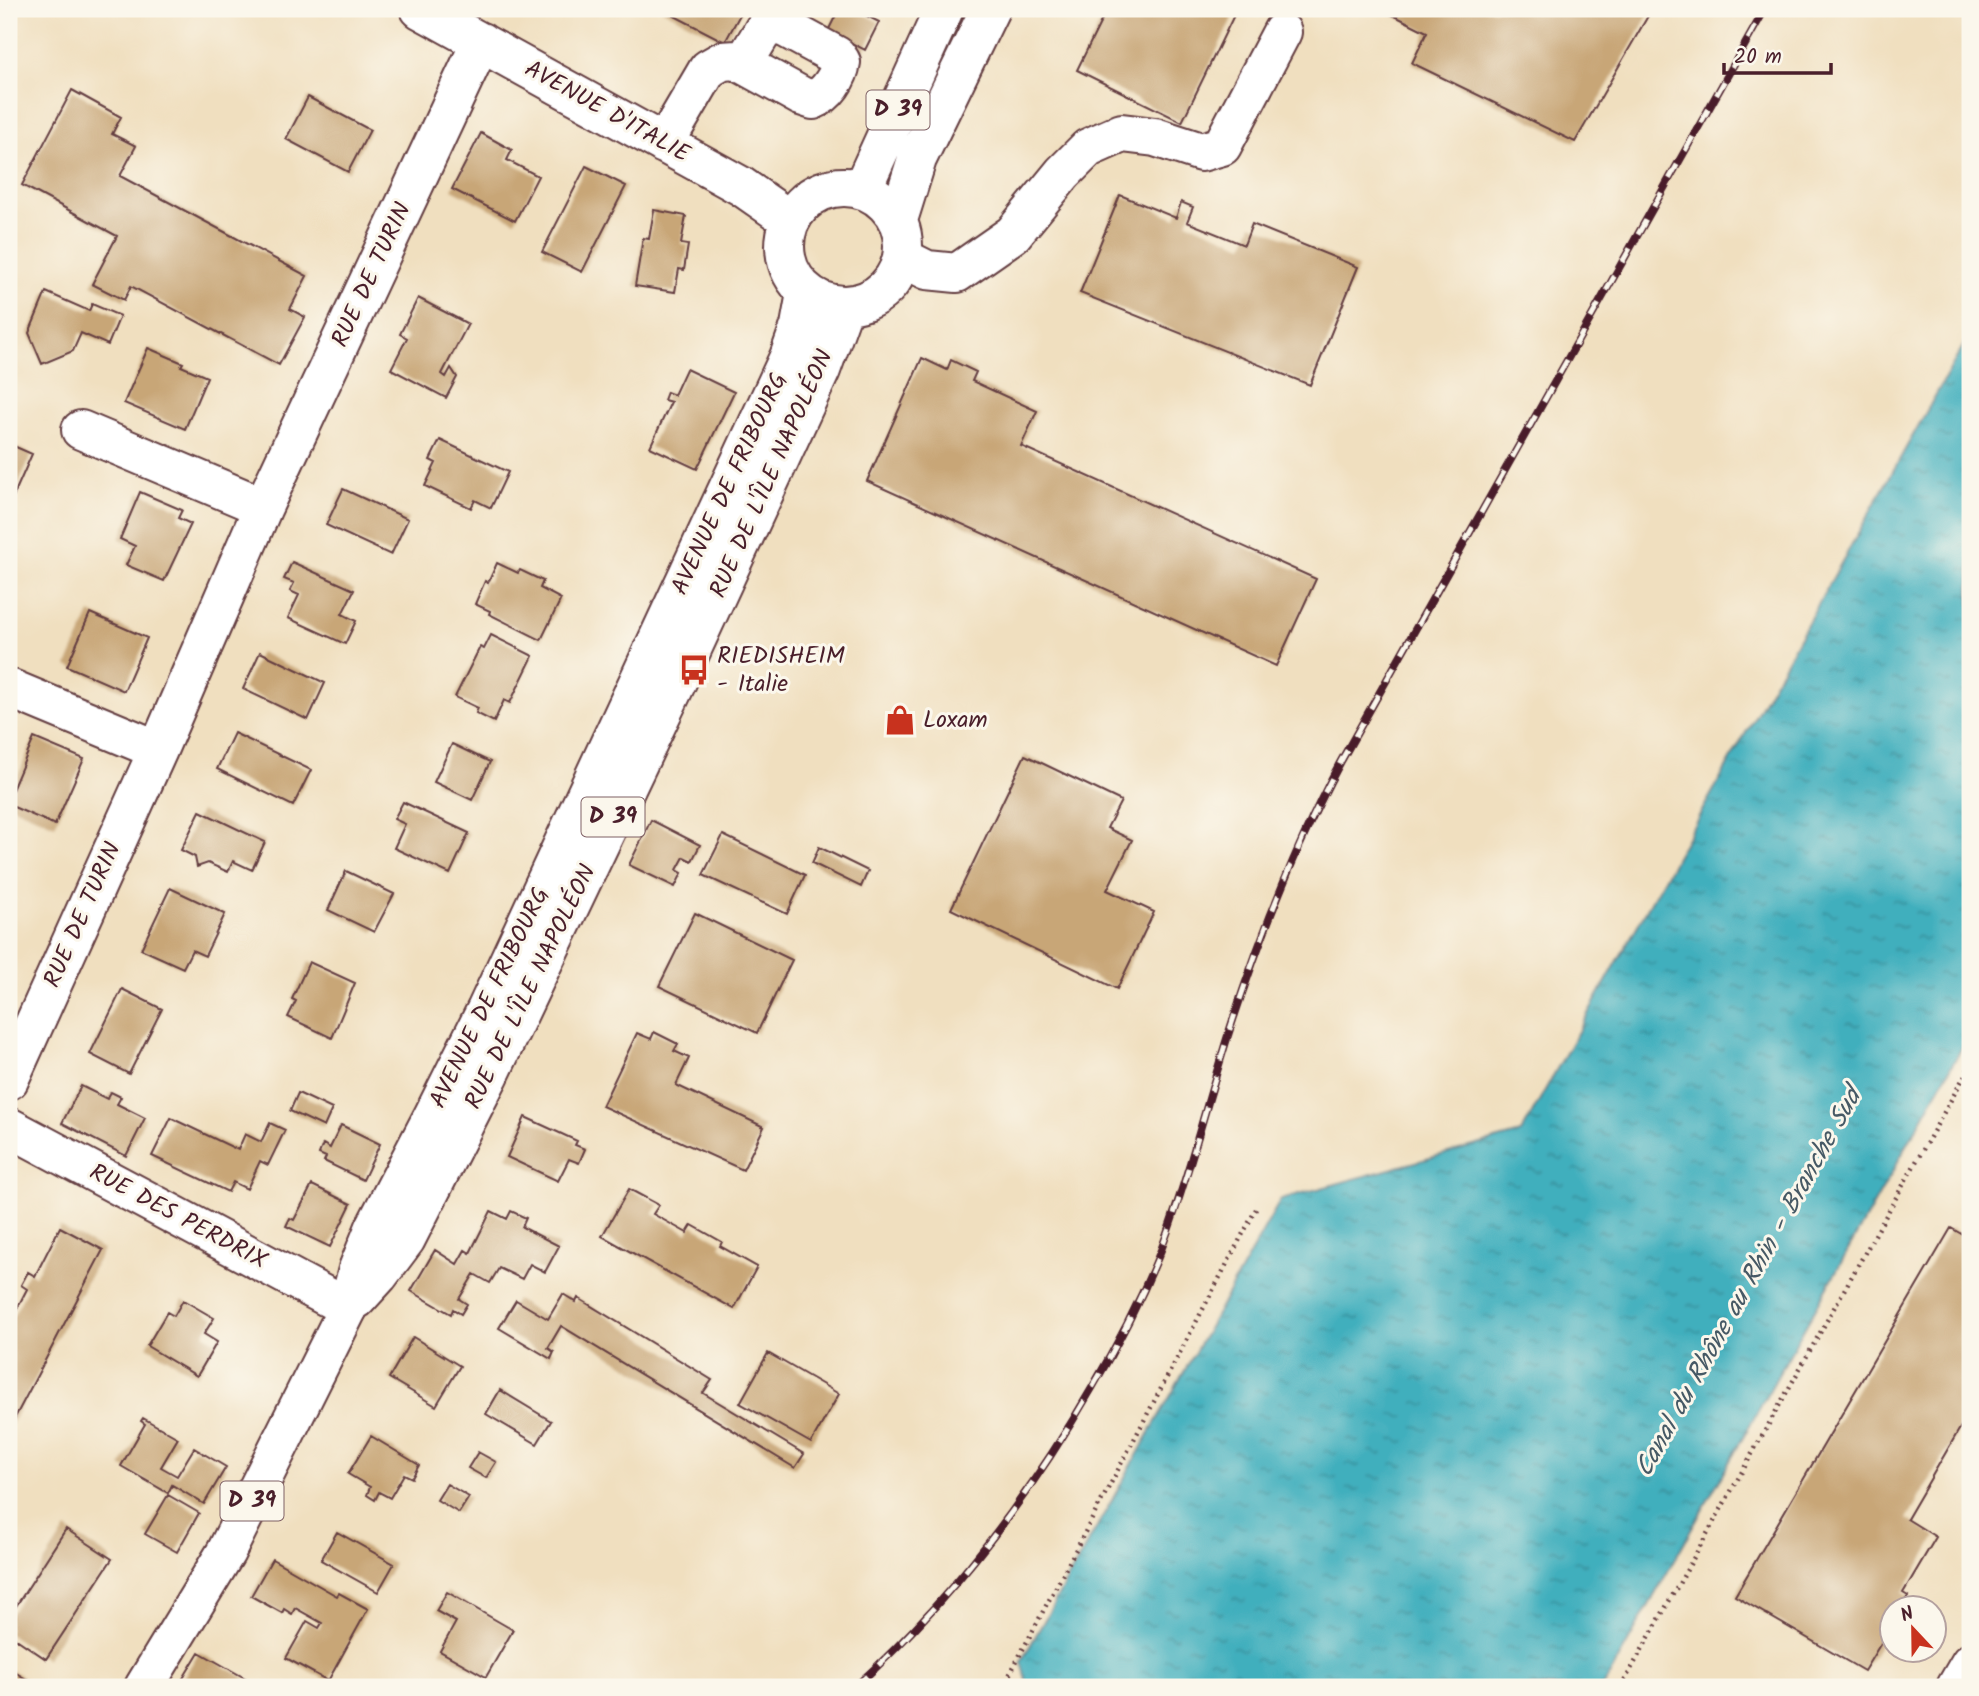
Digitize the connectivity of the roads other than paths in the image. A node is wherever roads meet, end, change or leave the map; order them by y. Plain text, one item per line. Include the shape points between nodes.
1 (420, 9) edge
2 (944, 9) edge
3 (990, 9) edge
4 (1282, 32) dead end
5 (481, 42) junction
6 (743, 64) dead end
7 (664, 144) junction
8 (862, 189) junction
9 (790, 220) junction
10 (898, 220) junction
11 (903, 258) junction
12 (806, 293) junction
13 (844, 306) junction
14 (81, 430) dead end
15 (263, 507) junction
16 (9, 688) edge
17 (158, 750) junction
18 (9, 1080) edge
19 (9, 1127) edge
20 (348, 1308) junction
21 (1970, 1662) edge
22 (144, 1687) edge
23 (1956, 1687) edge

1 - 5 main road, AVENUE D'ITALIE
2 - 8 main road, D 39
3 - 10 main road, D 39 via 917,159
4 - 11 main road via 1223,146 1201,152 1154,137 1122,133 1088,148 1013,234 957,273 927,270
5 - 7 main road, AVENUE D'ITALIE
5 - 15 main road, RUE DE TURIN
6 - 7 main road via 722,61 708,69
7 - 9 main road, AVENUE D'ITALIE via 741,186
8 - 9 main road via 821,191 803,203
8 - 10 main road via 883,201
9 - 12 main road via 784,246 790,272
10 - 11 main road
11 - 13 main road via 896,277 882,293 864,303
12 - 13 main road via 824,303
12 - 20 main road, AVENUE DE FRIBOURG / D 39 via 789,357 486,1010 375,1227
13 - 20 main road, RUE DE L'ÎLE NAPOLÉON / D 39 via 821,370 489,1076 406,1239
14 - 15 main road
15 - 17 main road, RUE DE TURIN
16 - 17 main road
17 - 18 main road, RUE DE TURIN
19 - 20 main road, RUE DES PERDRIX
20 - 22 main road, AVENUE DE FRIBOURG / D 39 via 226,1552
21 - 23 main road

